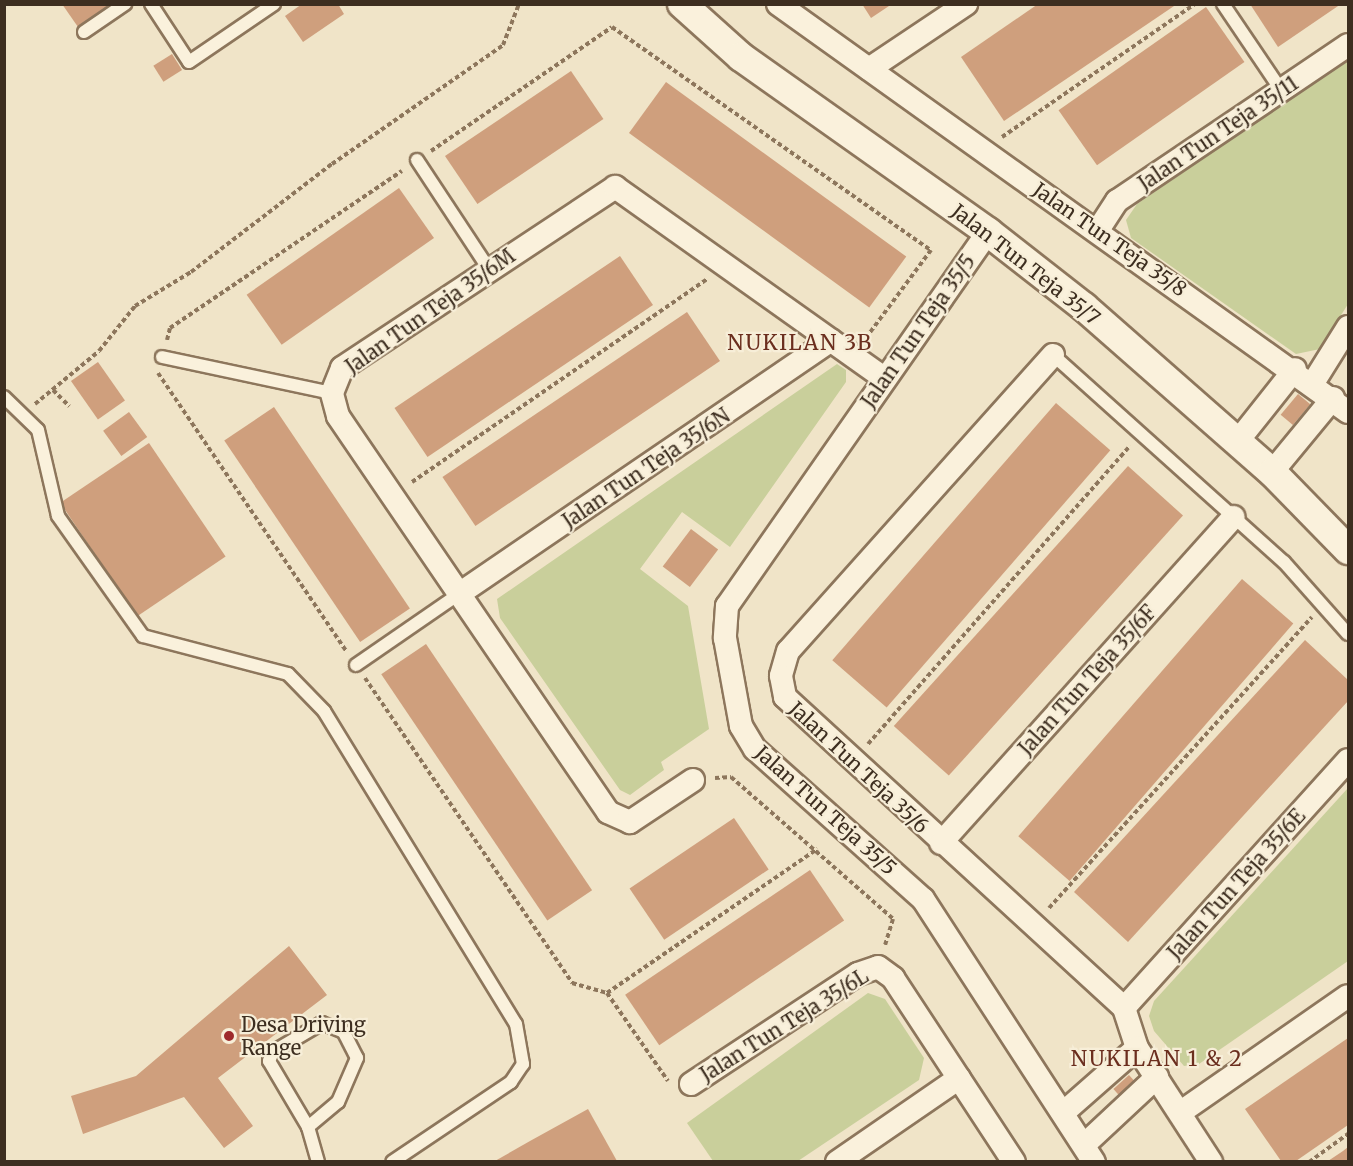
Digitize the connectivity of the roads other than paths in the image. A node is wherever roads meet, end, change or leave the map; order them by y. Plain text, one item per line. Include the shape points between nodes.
1 (125, 4) edge
2 (151, 4) edge
3 (274, 4) edge
4 (682, 4) edge
5 (778, 4) edge
6 (966, 4) edge
7 (1223, 4) edge
8 (84, 32) dead end
9 (1348, 45) edge
10 (870, 69) junction
11 (1281, 90) junction
12 (417, 160) road end
13 (1098, 230) junction
14 (988, 232) junction
15 (489, 269) junction
16 (1348, 327) edge
17 (831, 340) junction
18 (1053, 355) joint
19 (162, 357) road end
20 (1295, 369) junction
21 (884, 378) junction
22 (1313, 383) junction
23 (332, 393) junction
24 (4, 397) edge
25 (1341, 405) edge
26 (1237, 442) junction
27 (1272, 472) junction
28 (1234, 517) junction
29 (1348, 550) edge
30 (459, 594) junction
31 (1348, 634) edge
32 (356, 665) road end
33 (1348, 760) edge
34 (693, 780) road end
35 (941, 843) junction
36 (1348, 996) edge
37 (1124, 1008) junction
38 (1137, 1048) junction
39 (1157, 1077) junction
40 (959, 1078) junction
41 (691, 1084) road end
42 (1181, 1112) junction
43 (1063, 1113) junction
44 (308, 1127) junction
45 (1089, 1153) edge
46 (318, 1161) edge
47 (392, 1161) edge
48 (837, 1161) edge
49 (1014, 1161) edge
50 (1210, 1161) edge

1 - 8 lane
2 - 3 lane via 189,62
4 - 14 street, Jalan Tun Teja 35/7 via 741,57
5 - 10 street, Jalan Tun Teja 35/8
6 - 10 street
7 - 11 lane
9 - 11 street, Jalan Tun Teja 35/11
10 - 13 street, Jalan Tun Teja 35/8
11 - 13 street, Jalan Tun Teja 35/11 via 1117,201
12 - 15 lane
13 - 20 street, Jalan Tun Teja 35/8
14 - 21 street, Jalan Tun Teja 35/5
14 - 26 street, Jalan Tun Teja 35/7
15 - 17 street, Jalan Tun Teja 35/6M via 615,187
15 - 23 street, Jalan Tun Teja 35/6M via 342,368
16 - 22 street
17 - 21 street, Jalan Tun Teja 35/6M
17 - 30 street, Jalan Tun Teja 35/6N
18 - 28 lane
18 - 35 street, Jalan Tun Teja 35/6 via 788,651 781,676 785,698
19 - 23 lane
20 - 22 street, Jalan Tun Teja 35/8
20 - 26 street
21 - 43 street, Jalan Tun Teja 35/5 via 727,606 725,638 741,726 755,749 923,899
22 - 25 street, Jalan Tun Teja 35/8
23 - 30 street, Jalan Tun Teja 35/6M via 338,416
24 - 47 lane via 25,411 38,430 58,516 143,636 288,674 324,711 516,1024 523,1064 511,1082
25 - 27 street
26 - 27 street, Jalan Tun Teja 35/7
27 - 29 street, Jalan Tun Teja 35/7
28 - 31 lane
28 - 35 street, Jalan Tun Teja 35/6F
30 - 32 lane
30 - 34 street, Jalan Tun Teja 35/6M via 608,812 630,822
33 - 37 street, Jalan Tun Teja 35/6E
35 - 37 street, Jalan Tun Teja 35/6
36 - 42 street
37 - 38 street, Jalan Tun Teja 35/6
38 - 39 street, Jalan Tun Teja 35/6
38 - 43 street
39 - 42 street, Jalan Tun Teja 35/6
39 - 45 street
40 - 41 street, Jalan Tun Teja 35/6L via 893,978 878,966
40 - 48 street
40 - 49 street
42 - 50 street, Jalan Tun Teja 35/6
43 - 45 street, Jalan Tun Teja 35/5
44 - 44 lane via 338,1102 357,1059 344,1032 322,1023 273,1052 269,1061
44 - 46 lane

